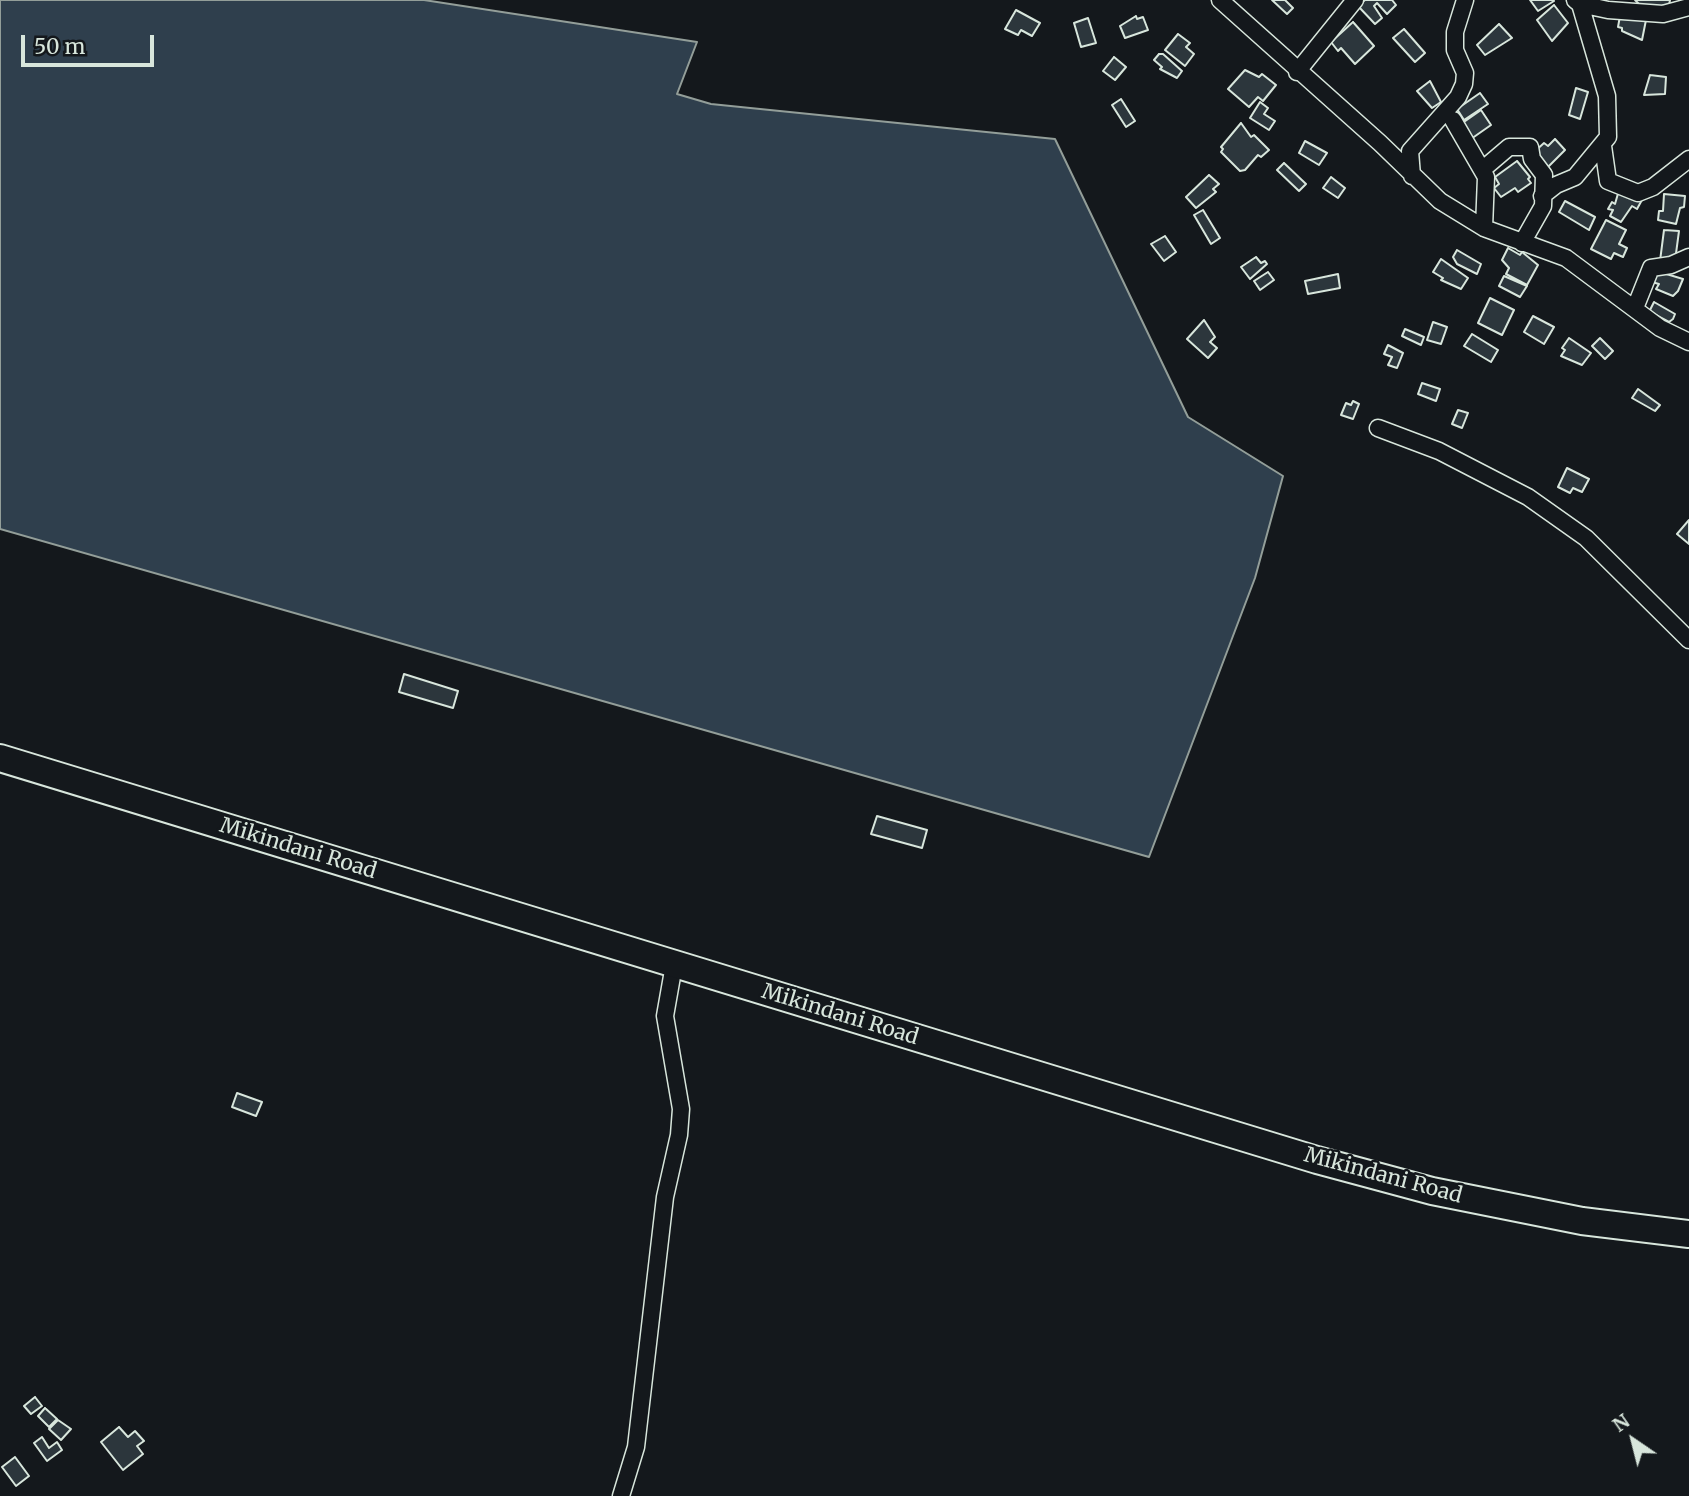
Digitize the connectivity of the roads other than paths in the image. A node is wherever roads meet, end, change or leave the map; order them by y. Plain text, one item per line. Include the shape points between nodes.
1 (1220, 0) edge
2 (1355, 0) edge
3 (1465, 0) edge
4 (1578, 2) edge
5 (1689, 7) edge
6 (1297, 72) junction
7 (1453, 120) dead end
8 (1603, 146) junction
9 (1689, 159) edge
10 (1482, 170) junction
11 (1412, 176) junction
12 (1542, 197) junction
13 (1484, 228) junction
14 (1522, 243) junction
15 (1689, 257) edge
16 (1635, 308) junction
17 (1689, 342) edge
18 (1378, 428) dead end
19 (1689, 640) edge
20 (0, 758) edge
21 (674, 965) junction
22 (1689, 1234) edge
23 (621, 1496) edge

1 - 6 street
2 - 6 street
3 - 11 street via 1454,32 1464,84 1410,151
4 - 5 street via 1663,14
4 - 8 street via 1607,96 1609,130
6 - 11 street
7 - 10 street
8 - 9 street via 1608,181 1638,193
8 - 12 street via 1575,177
10 - 12 street via 1509,147 1528,145 1544,175
10 - 13 street via 1487,188
11 - 13 street via 1440,201
12 - 14 street via 1540,214
13 - 14 street
14 - 16 street via 1566,258
15 - 16 street via 1651,268
16 - 17 street via 1660,328
18 - 19 street via 1449,456 1528,496 1586,538
20 - 21 highway, Mikindani Road
21 - 22 highway, Mikindani Road via 1432,1191 1582,1221
21 - 23 street via 664,1016 681,1109 679,1135 665,1197 636,1447

